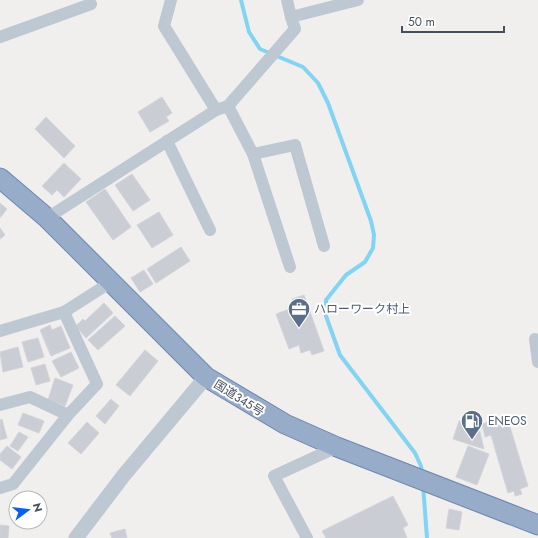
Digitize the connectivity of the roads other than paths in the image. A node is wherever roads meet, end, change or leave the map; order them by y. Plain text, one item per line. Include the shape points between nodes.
1 (171, 0) edge
2 (287, 0) edge
3 (359, 0) edge
4 (90, 4) dead end
5 (291, 17) junction
6 (0, 36) edge
7 (228, 106) junction
8 (216, 110) junction
9 (167, 141) junction
10 (253, 154) junction
11 (0, 178) edge
12 (47, 218) junction
13 (210, 230) dead end
14 (324, 246) dead end
15 (290, 267) dead end
16 (111, 282) junction
17 (64, 312) junction
18 (0, 331) edge
19 (535, 339) dead end
20 (538, 362) edge
21 (206, 377) junction
22 (0, 405) edge
23 (68, 415) junction
24 (338, 447) junction
25 (0, 488) edge
26 (538, 525) edge
27 (76, 538) edge
28 (307, 538) edge

1 - 8 street via 164,26
2 - 5 street
3 - 5 street
4 - 6 street
5 - 7 street via 294,29
7 - 8 street
7 - 10 street
8 - 9 street
9 - 12 street
9 - 13 street
10 - 14 street via 295,145
10 - 15 street
11 - 12 highway, 国道345号
12 - 16 highway, 国道345号
16 - 17 street
16 - 21 highway, 国道345号
17 - 18 street
17 - 23 street via 97,384
19 - 20 street
21 - 24 highway, 国道345号 via 285,424
21 - 27 street via 124,475
22 - 23 street via 30,397
23 - 25 street via 13,484
24 - 26 highway, 国道345号
24 - 28 street via 274,476

